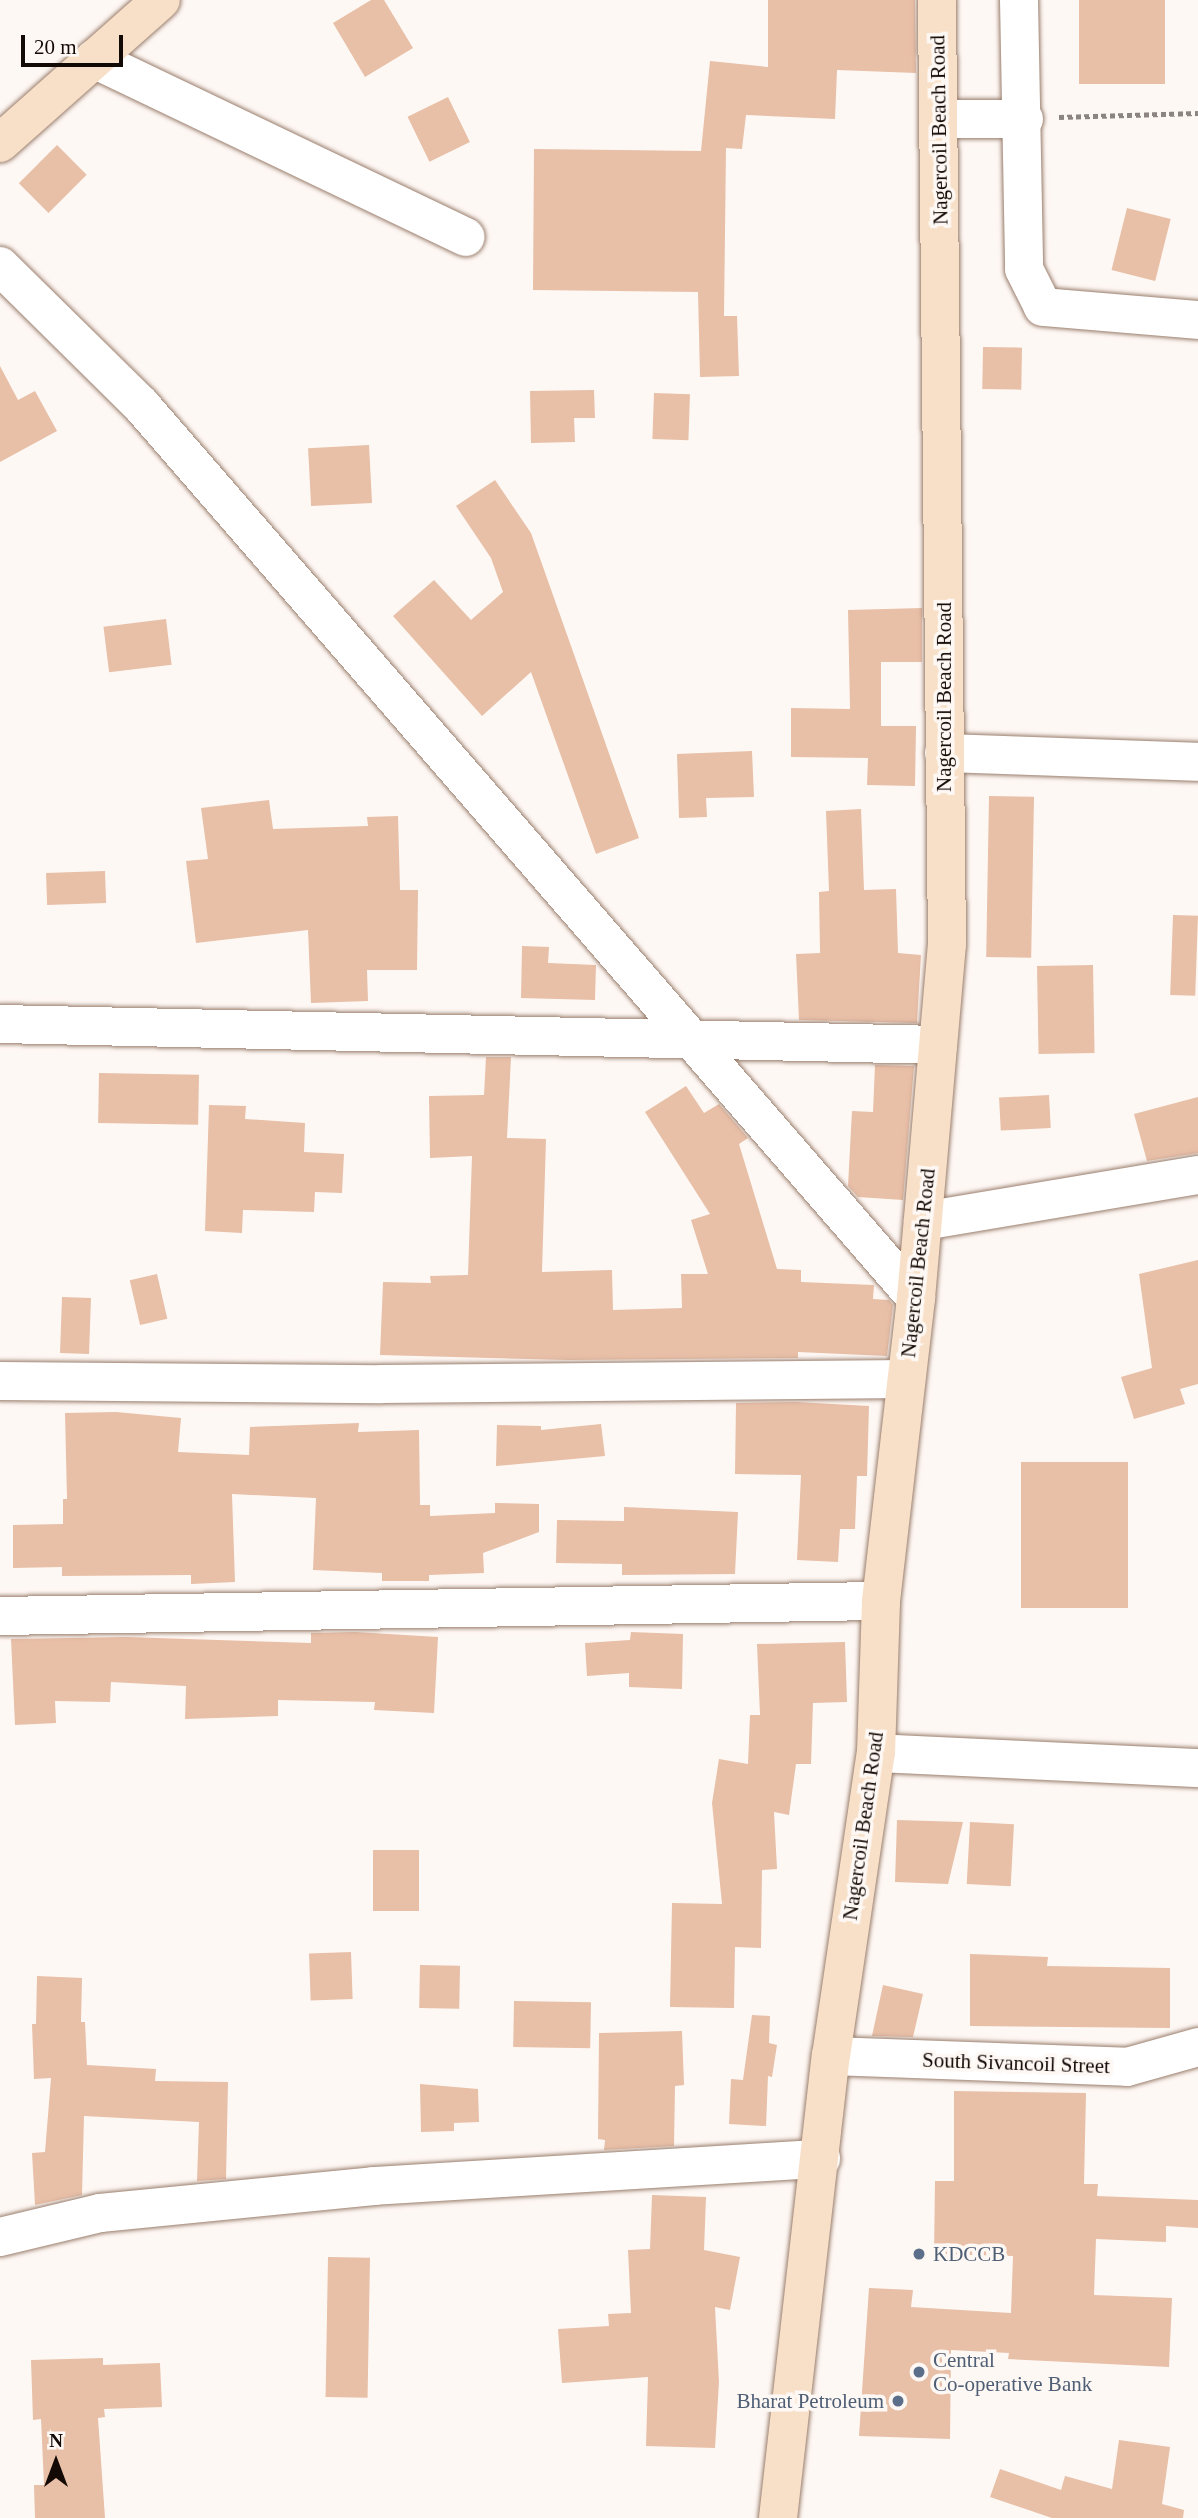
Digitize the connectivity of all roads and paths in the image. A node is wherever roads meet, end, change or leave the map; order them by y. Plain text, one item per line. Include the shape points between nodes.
1 (161, 0) edge
2 (937, 0) edge
3 (1019, 0) edge
4 (94, 59) junction
5 (1198, 113) edge
6 (940, 118) junction
7 (1024, 118) junction
8 (0, 143) edge
9 (466, 237) dead end
10 (0, 265) edge
11 (1198, 320) edge
12 (944, 752) junction
13 (1198, 762) edge
14 (0, 1024) edge
15 (697, 1042) junction
16 (938, 1045) junction
17 (1198, 1175) edge
18 (923, 1221) junction
19 (916, 1298) junction
20 (906, 1379) junction
21 (0, 1381) edge
22 (881, 1601) junction
23 (0, 1616) edge
24 (876, 1753) junction
25 (1198, 1768) edge
26 (1198, 2047) edge
27 (831, 2056) junction
28 (821, 2160) junction
29 (0, 2237) edge
30 (778, 2518) edge

1 - 4 main road
2 - 6 main road, Nagercoil Beach Road
3 - 7 street
4 - 8 main road
4 - 9 street
5 - 7 path
6 - 7 street
6 - 12 main road, Nagercoil Beach Road
7 - 11 street via 1024,269 1043,307
10 - 15 street via 150,416
12 - 13 street
12 - 16 main road, Nagercoil Beach Road via 947,945
14 - 15 street
15 - 16 street
15 - 19 street
16 - 18 main road, Nagercoil Beach Road
17 - 18 street
18 - 19 main road, Nagercoil Beach Road
19 - 20 main road, Nagercoil Beach Road
20 - 21 street via 381,1384
20 - 22 main road, Nagercoil Beach Road
22 - 23 street
22 - 24 main road, Nagercoil Beach Road
24 - 25 street
24 - 27 main road, Nagercoil Beach Road
26 - 27 street, South Sivancoil Street via 1127,2067
27 - 28 main road, Nagercoil Beach Road
28 - 29 street via 374,2186 100,2213
28 - 30 main road, Nagercoil Beach Road

